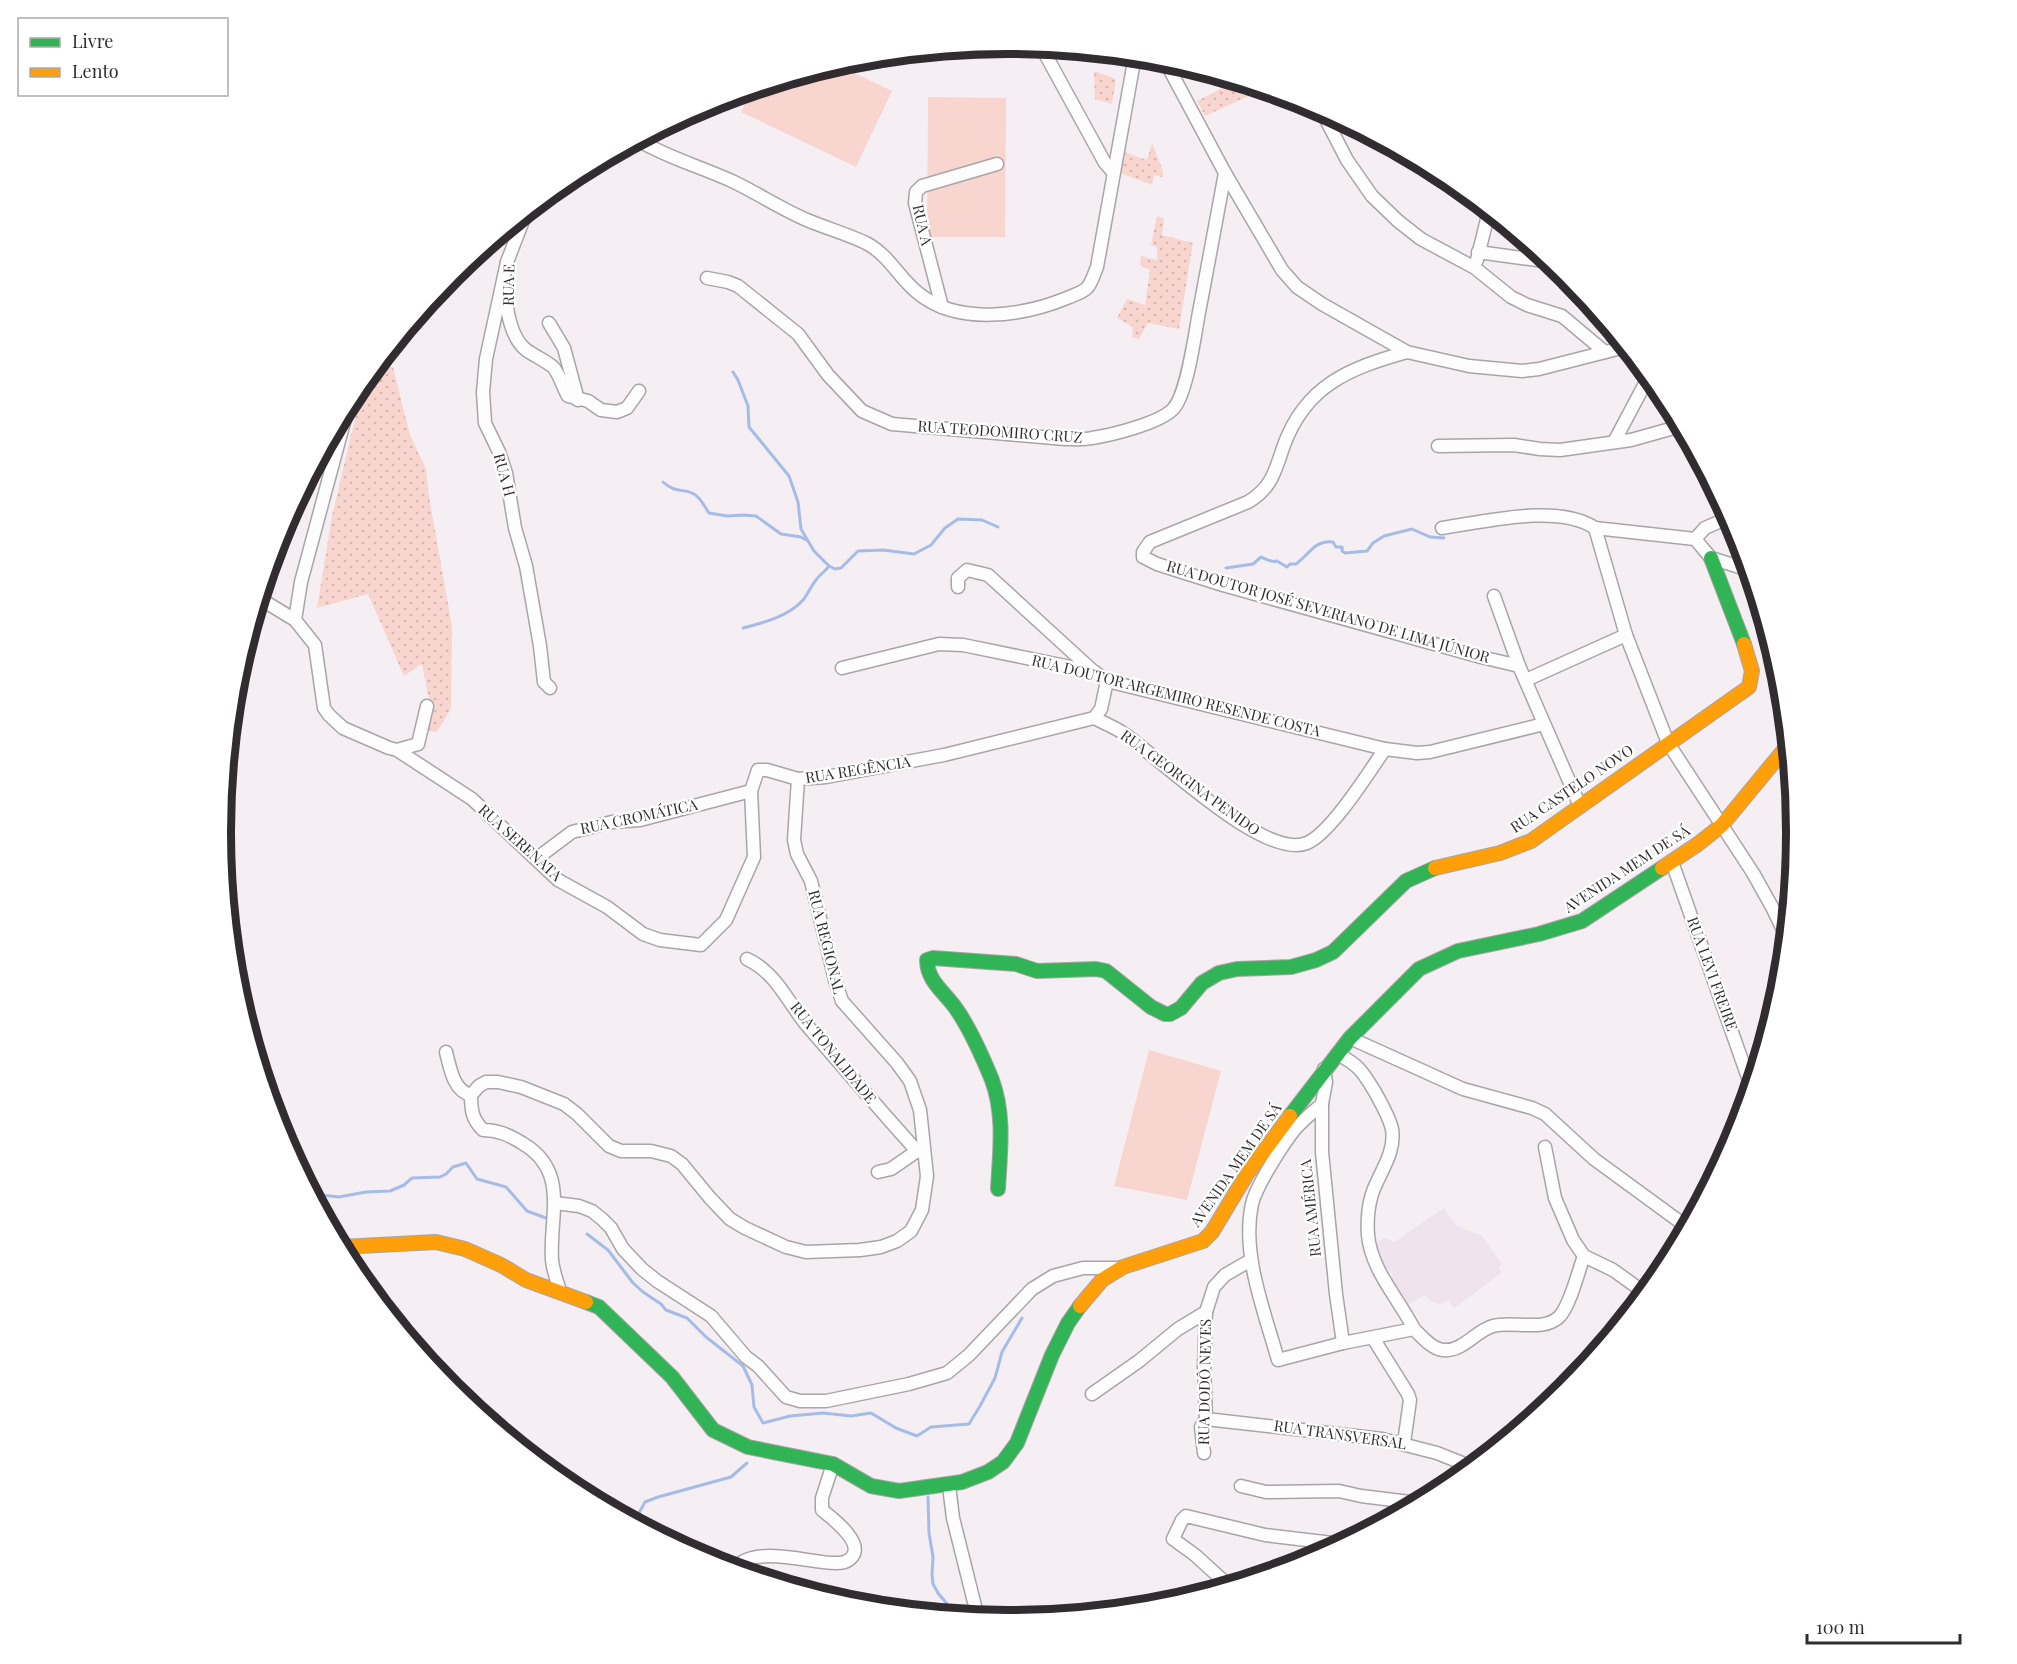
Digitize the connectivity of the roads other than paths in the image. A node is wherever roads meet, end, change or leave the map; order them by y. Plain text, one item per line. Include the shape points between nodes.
1 (1047, 56) edge
2 (1133, 65) edge
3 (1171, 72) edge
4 (1328, 123) edge
5 (646, 144) edge
6 (997, 164) dead end
7 (1113, 172) junction
8 (1225, 173) junction
9 (1487, 219) edge
10 (521, 227) edge
11 (1478, 252) junction
12 (1535, 260) edge
13 (507, 262) junction
14 (1475, 268) junction
15 (707, 278) dead end
16 (942, 307) junction
17 (549, 322) dead end
18 (1618, 349) edge
19 (1407, 352) junction
20 (1605, 352) junction
21 (1644, 385) edge
22 (639, 391) dead end
23 (578, 400) junction
24 (1673, 428) edge
25 (341, 433) edge
26 (1614, 442) junction
27 (1438, 446) dead end
28 (1721, 521) edge
29 (1442, 528) dead end
30 (1595, 528) junction
31 (1695, 539) junction
32 (1711, 558) junction
33 (1739, 567) edge
34 (958, 587) dead end
35 (1494, 596) dead end
36 (266, 602) edge
37 (295, 620) junction
38 (1626, 635) junction
39 (1519, 666) junction
40 (842, 668) dead end
41 (1095, 672) junction
42 (1526, 680) junction
43 (1107, 681) junction
44 (550, 688) dead end
45 (427, 706) dead end
46 (1094, 718) junction
47 (1544, 724) junction
48 (1668, 743) junction
49 (1385, 749) junction
50 (397, 750) junction
51 (1782, 752) edge
52 (798, 779) junction
53 (751, 791) junction
54 (1580, 806) junction
55 (1722, 825) junction
56 (536, 859) junction
57 (1672, 862) junction
58 (1781, 921) edge
59 (747, 960) dead end
60 (1350, 1038) junction
61 (446, 1052) dead end
62 (1337, 1054) junction
63 (1324, 1069) junction
64 (1747, 1075) edge
65 (471, 1095) junction
66 (1322, 1104) junction
67 (1545, 1147) dead end
68 (921, 1152) junction
69 (878, 1172) dead end
70 (998, 1189) dead end
71 (555, 1203) junction
72 (1681, 1223) edge
73 (436, 1246) junction
74 (351, 1247) edge
75 (357, 1256) edge
76 (1584, 1256) junction
77 (1251, 1260) junction
78 (1123, 1268) junction
79 (1638, 1288) edge
80 (560, 1291) junction
81 (1206, 1312) junction
82 (1414, 1329) junction
83 (1373, 1338) junction
84 (1344, 1343) junction
85 (1092, 1394) dead end
86 (1206, 1419) junction
87 (1404, 1443) junction
88 (1204, 1453) dead end
89 (1463, 1463) edge
90 (833, 1464) junction
91 (949, 1486) junction
92 (1241, 1486) dead end
93 (1405, 1501) edge
94 (1326, 1542) edge
95 (742, 1563) edge
96 (1222, 1580) edge
97 (976, 1609) edge

1 - 7 street via 1105,164
2 - 7 street
3 - 8 street
4 - 14 street via 1372,196 1421,238
5 - 16 street via 734,182 805,219 866,243 887,258 919,294
6 - 16 street, RUA A via 922,186 916,192 915,203
7 - 16 street via 1097,267 1084,290 1052,304 1004,314 972,315
8 - 15 street, RUA TEODOMIRO CRUZ via 1179,400 1160,417 1090,439 892,424 862,411 828,375 798,334 738,286
8 - 19 street via 1282,270 1298,287
9 - 11 street
10 - 13 street, RUA E
11 - 12 street
11 - 14 street
13 - 23 street, RUA E via 506,307 515,335 524,349 555,369 568,396
13 - 44 street, RUA H via 486,359 485,423 506,473 544,682
14 - 20 street via 1511,297 1562,316
17 - 23 street via 564,348
18 - 20 street
19 - 20 street via 1469,366 1522,371
19 - 39 street, RUA DOUTOR JOSÉ SEVERIANO DE LIMA JÚNIOR via 1339,377 1313,395 1285,442 1269,485 1260,495 1150,542 1143,557 1223,585
21 - 26 street
22 - 23 street, RUA E via 627,408 617,412
24 - 26 street
25 - 37 street via 301,582
26 - 27 street via 1560,450 1514,445
28 - 31 street via 1705,528
29 - 30 street via 1543,515 1576,519
30 - 31 street
30 - 38 street
31 - 32 street
32 - 33 street
32 - 48 street, RUA CASTELO NOVO via 1750,660 1752,681 1749,687
34 - 41 street via 958,578 967,570 988,575
35 - 39 street
36 - 37 street, RUA SERENATA
37 - 50 street, RUA SERENATA via 315,645 321,699 329,715 342,728
38 - 42 street
38 - 48 street
39 - 42 street
40 - 41 street, RUA DOUTOR ARGEMIRO RESENDE COSTA via 951,644
41 - 43 street, RUA DOUTOR ARGEMIRO RESENDE COSTA
42 - 47 street
43 - 46 street via 1101,709
43 - 49 street, RUA DOUTOR ARGEMIRO RESENDE COSTA
45 - 50 street via 418,744
46 - 49 street, RUA GEORGINA PENIDO via 1122,732 1246,827 1281,844 1297,846 1319,836
46 - 52 street, RUA REGÊNCIA via 927,758
47 - 49 street, RUA DOUTOR ARGEMIRO RESENDE COSTA via 1430,752
47 - 54 street
48 - 54 street, RUA CASTELO NOVO
48 - 55 street
50 - 56 street, RUA SERENATA via 472,799
51 - 55 street, AVENIDA MEM DE SÁ
52 - 53 street, RUA REGÊNCIA via 758,770
52 - 68 street, RUA REGIONAL via 796,854 811,881 834,980 842,1001 910,1081 921,1110
53 - 56 street, RUA CROMÁTICA via 640,820 572,832
53 - 56 street, RUA SERENATA via 754,858 726,920 701,945 643,934 608,907 558,880
54 - 70 street, RUA CASTELO NOVO via 1520,846 1418,873 1333,952 1320,959 1285,968 1223,971 1202,983 1173,1013 1157,1011 1106,971 1037,971 1016,963 927,960 928,974 958,1011 994,1085 999,1104
55 - 57 street, AVENIDA MEM DE SÁ
55 - 58 street
57 - 60 street, AVENIDA MEM DE SÁ via 1582,921 1458,951 1419,969
57 - 64 street, RUA LEVI FREIRE
59 - 68 street, RUA TONALIDADE via 761,966 861,1089
60 - 62 street, AVENIDA MEM DE SÁ
60 - 72 street via 1463,1089 1545,1114 1594,1159
61 - 65 street via 456,1083
62 - 63 street, AVENIDA MEM DE SÁ
62 - 82 street via 1353,1062 1365,1075 1392,1130 1390,1152 1368,1214 1368,1237 1373,1257
63 - 66 street, RUA AMÉRICA
63 - 78 street, AVENIDA MEM DE SÁ via 1246,1174 1203,1241
65 - 68 street, RUA REGIONAL via 486,1082 498,1082 564,1104 609,1146 670,1156 682,1164 730,1219 772,1242 806,1252 881,1247 911,1231 922,1210 927,1176
65 - 71 street via 471,1112 483,1130 505,1133 538,1154 547,1165
66 - 77 street via 1295,1130 1256,1193 1250,1224
66 - 84 street, RUA AMÉRICA via 1322,1152
67 - 76 street via 1555,1198
68 - 69 street via 891,1170
71 - 78 street, AVENIDA MEM DE SÁ via 579,1206 602,1219 642,1269 711,1316 786,1397 800,1401 826,1401 947,1373 1032,1289 1053,1276 1083,1268
71 - 80 street via 552,1260
73 - 74 street
73 - 75 street
73 - 80 street via 465,1249 526,1280
76 - 79 street
76 - 82 street via 1561,1315 1545,1324 1493,1326 1461,1346 1445,1350 1434,1347
77 - 81 street, RUA DODÔ NEVES via 1225,1275 1214,1287
77 - 84 street via 1278,1360
78 - 91 street via 1104,1278 1073,1312 1009,1456 990,1471
80 - 90 street via 599,1308 617,1323 672,1377 713,1430 748,1447
81 - 85 street
81 - 86 street, RUA DODÔ NEVES
82 - 83 street
83 - 84 street
83 - 87 street via 1410,1400
86 - 87 street, RUA TRANSVERSAL
86 - 88 street, RUA DODÔ NEVES via 1201,1427
87 - 89 street, RUA TRANSVERSAL
90 - 91 street via 875,1488 888,1491
90 - 95 street via 822,1510 852,1541 854,1555 848,1562 757,1557
91 - 97 street
92 - 93 street via 1266,1492 1333,1491
94 - 96 street via 1265,1535 1186,1516 1173,1539

